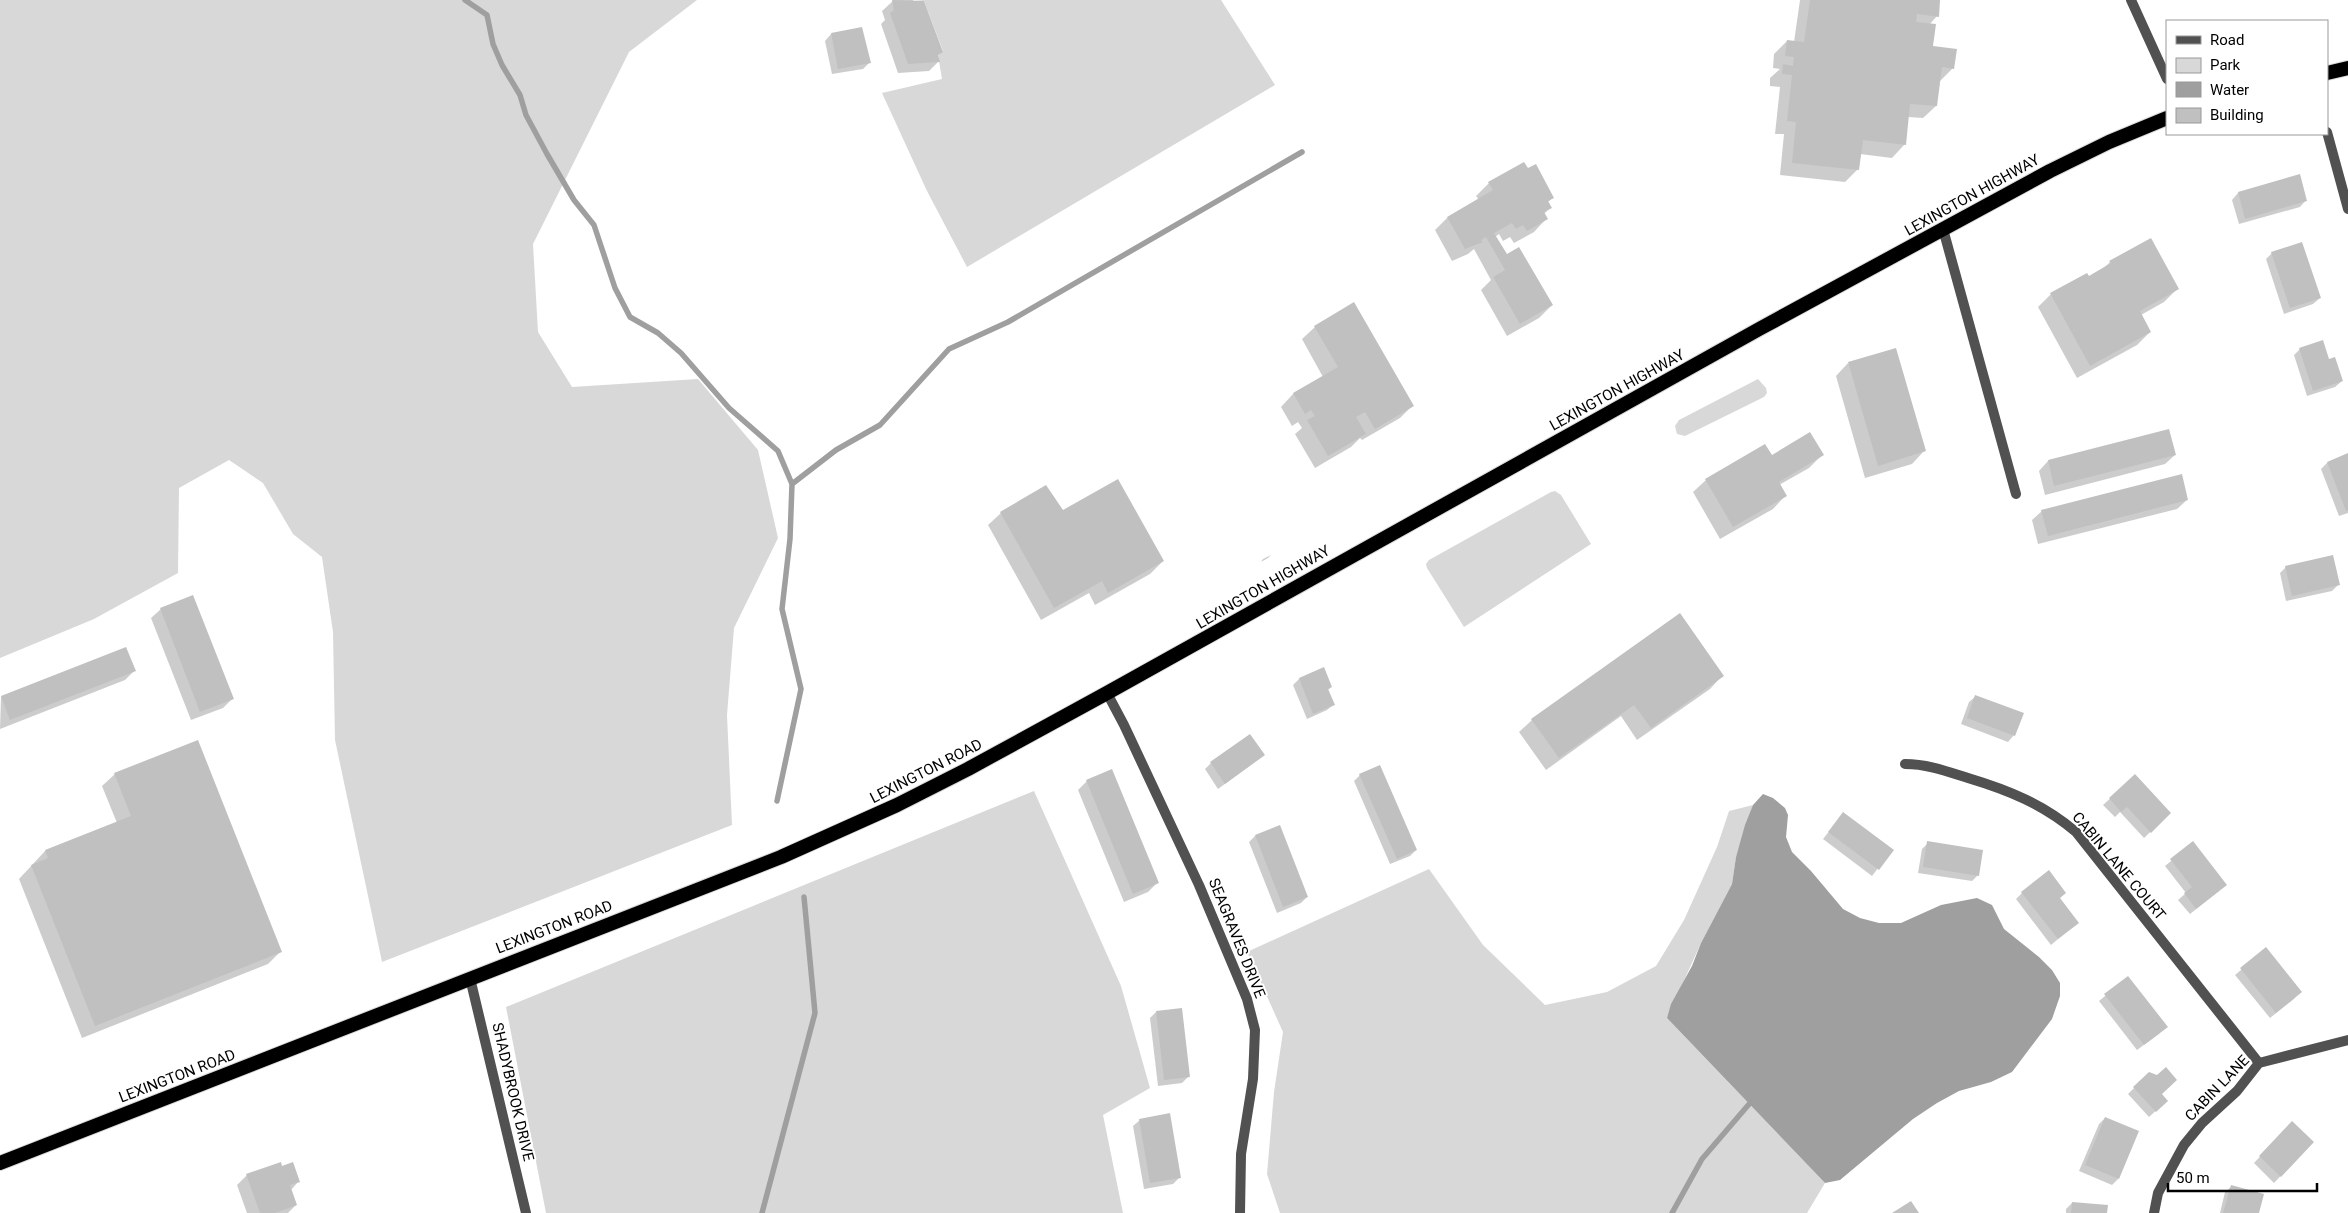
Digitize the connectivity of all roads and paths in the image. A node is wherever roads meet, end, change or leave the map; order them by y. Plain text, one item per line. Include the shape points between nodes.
1 (2131, 0) edge
2 (2348, 68) edge
3 (2328, 73) edge
4 (2166, 77) edge
5 (2166, 118) edge
6 (2328, 135) edge
7 (2348, 209) edge
8 (1943, 229) junction
9 (2016, 494) dead end
10 (1107, 693) junction
11 (1905, 764) dead end
12 (470, 978) junction
13 (2348, 1040) edge
14 (2259, 1063) junction
15 (0, 1163) edge
16 (526, 1213) edge
17 (1240, 1213) edge
18 (2154, 1213) edge

1 - 4 street
2 - 3 highway
5 - 8 highway, LEXINGTON HIGHWAY via 2058,167
6 - 7 street
8 - 9 street
8 - 10 highway, LEXINGTON HIGHWAY
10 - 12 highway, LEXINGTON ROAD via 950,778 835,833
10 - 17 street, SEAGRAVES DRIVE via 1199,885 1247,999 1253,1022 1253,1079 1242,1154
11 - 14 street, CABIN LANE COURT via 1924,764 2006,790 2059,817 2076,832
12 - 15 highway, LEXINGTON ROAD
12 - 16 street, SHADYBROOK DRIVE
13 - 14 street, CABIN LANE
14 - 18 street, CABIN LANE via 2237,1091 2202,1123 2184,1145 2158,1193

